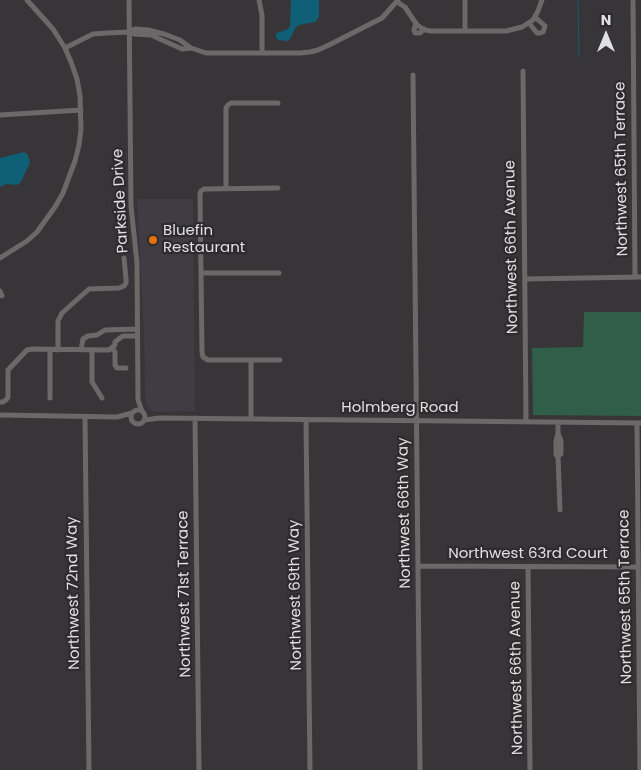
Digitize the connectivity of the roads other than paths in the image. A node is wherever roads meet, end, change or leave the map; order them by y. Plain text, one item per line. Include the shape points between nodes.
1 (27, 0) edge
2 (129, 0) edge
3 (259, 0) edge
4 (465, 0) edge
5 (542, 0) edge
6 (633, 0) edge
7 (398, 1) edge
8 (465, 31) junction
9 (130, 32) junction
10 (167, 38) junction
11 (180, 40) junction
12 (177, 46) junction
13 (64, 48) junction
14 (191, 48) junction
15 (262, 54) junction
16 (523, 71) dead end
17 (413, 75) dead end
18 (278, 104) dead end
19 (81, 110) junction
20 (0, 115) edge
21 (278, 188) dead end
22 (226, 189) junction
23 (0, 258) edge
24 (124, 258) dead end
25 (201, 273) junction
26 (279, 273) dead end
27 (638, 277) edge
28 (525, 279) junction
29 (137, 329) junction
30 (112, 330) junction
31 (137, 336) junction
32 (114, 345) junction
33 (50, 350) junction
34 (58, 350) junction
35 (81, 350) junction
36 (92, 350) junction
37 (251, 360) junction
38 (280, 360) dead end
39 (126, 368) dead end
40 (50, 398) dead end
41 (102, 398) dead end
42 (138, 400) junction
43 (0, 402) edge
44 (133, 412) junction
45 (142, 412) junction
46 (0, 415) edge
47 (85, 416) junction
48 (121, 416) junction
49 (159, 418) junction
50 (195, 418) junction
51 (252, 419) junction
52 (132, 420) junction
53 (145, 420) junction
54 (306, 420) junction
55 (416, 421) junction
56 (526, 422) junction
57 (558, 422) junction
58 (639, 423) edge
59 (560, 510) dead end
60 (418, 566) junction
61 (528, 567) junction
62 (638, 567) junction
63 (89, 770) edge
64 (199, 770) edge
65 (310, 770) edge
66 (420, 770) edge
67 (530, 770) edge
68 (640, 770) edge

1 - 13 street via 53,29
2 - 9 street, Parkside Drive
3 - 15 street
4 - 8 street
5 - 8 street via 532,20 515,30
6 - 27 street, Northwest 65th Terrace
7 - 8 street via 424,29
7 - 15 street via 369,26 318,50 300,54
9 - 10 street
9 - 13 street via 93,34
9 - 29 street, Parkside Drive via 131,206 137,263
10 - 11 street
10 - 12 street
11 - 12 street
11 - 14 street
12 - 14 street
13 - 19 street via 77,79
14 - 15 street via 206,53
16 - 28 street, Northwest 66th Avenue
17 - 55 street, Northwest 66th Way
18 - 22 street via 231,103 226,108
19 - 20 street
19 - 23 street via 79,145 55,208 37,232
21 - 22 street
22 - 25 street via 204,189 200,194
24 - 34 street via 124,286 89,289 60,317
25 - 26 street
25 - 37 street via 203,357 208,360
27 - 28 street
28 - 56 street, Northwest 66th Avenue
29 - 30 street
29 - 31 street, Parkside Drive
30 - 32 street via 116,336
30 - 35 street via 85,337
31 - 32 street via 123,336
31 - 42 street, Parkside Drive
32 - 36 street via 109,350
32 - 39 street via 115,366
33 - 34 street
33 - 40 street
33 - 43 street via 27,350 11,366 8,370 8,398
34 - 35 street
35 - 36 street
36 - 41 street via 92,382
37 - 38 street
37 - 51 street
42 - 44 street, Parkside Drive
42 - 45 street, Parkside Drive
44 - 45 street
44 - 48 street
44 - 52 street
45 - 49 street, Holmberg Road
45 - 53 street
46 - 47 street
47 - 48 street
47 - 63 street, Northwest 72nd Way
48 - 52 street
49 - 50 street, Holmberg Road
49 - 53 street, Holmberg Road
50 - 51 street, Holmberg Road
50 - 64 street, Northwest 71st Terrace
51 - 54 street, Holmberg Road
52 - 53 street via 137,424
54 - 55 street, Holmberg Road
54 - 65 street, Northwest 69th Way
55 - 56 street, Holmberg Road
55 - 60 street, Northwest 66th Way
56 - 57 street, Holmberg Road
57 - 58 street, Holmberg Road
57 - 59 street via 556,454
58 - 62 street, Northwest 65th Terrace
60 - 61 street, Northwest 63rd Court
60 - 66 street, Northwest 66th Way
61 - 62 street, Northwest 63rd Court
61 - 67 street, Northwest 66th Avenue
62 - 68 street, Northwest 65th Terrace

